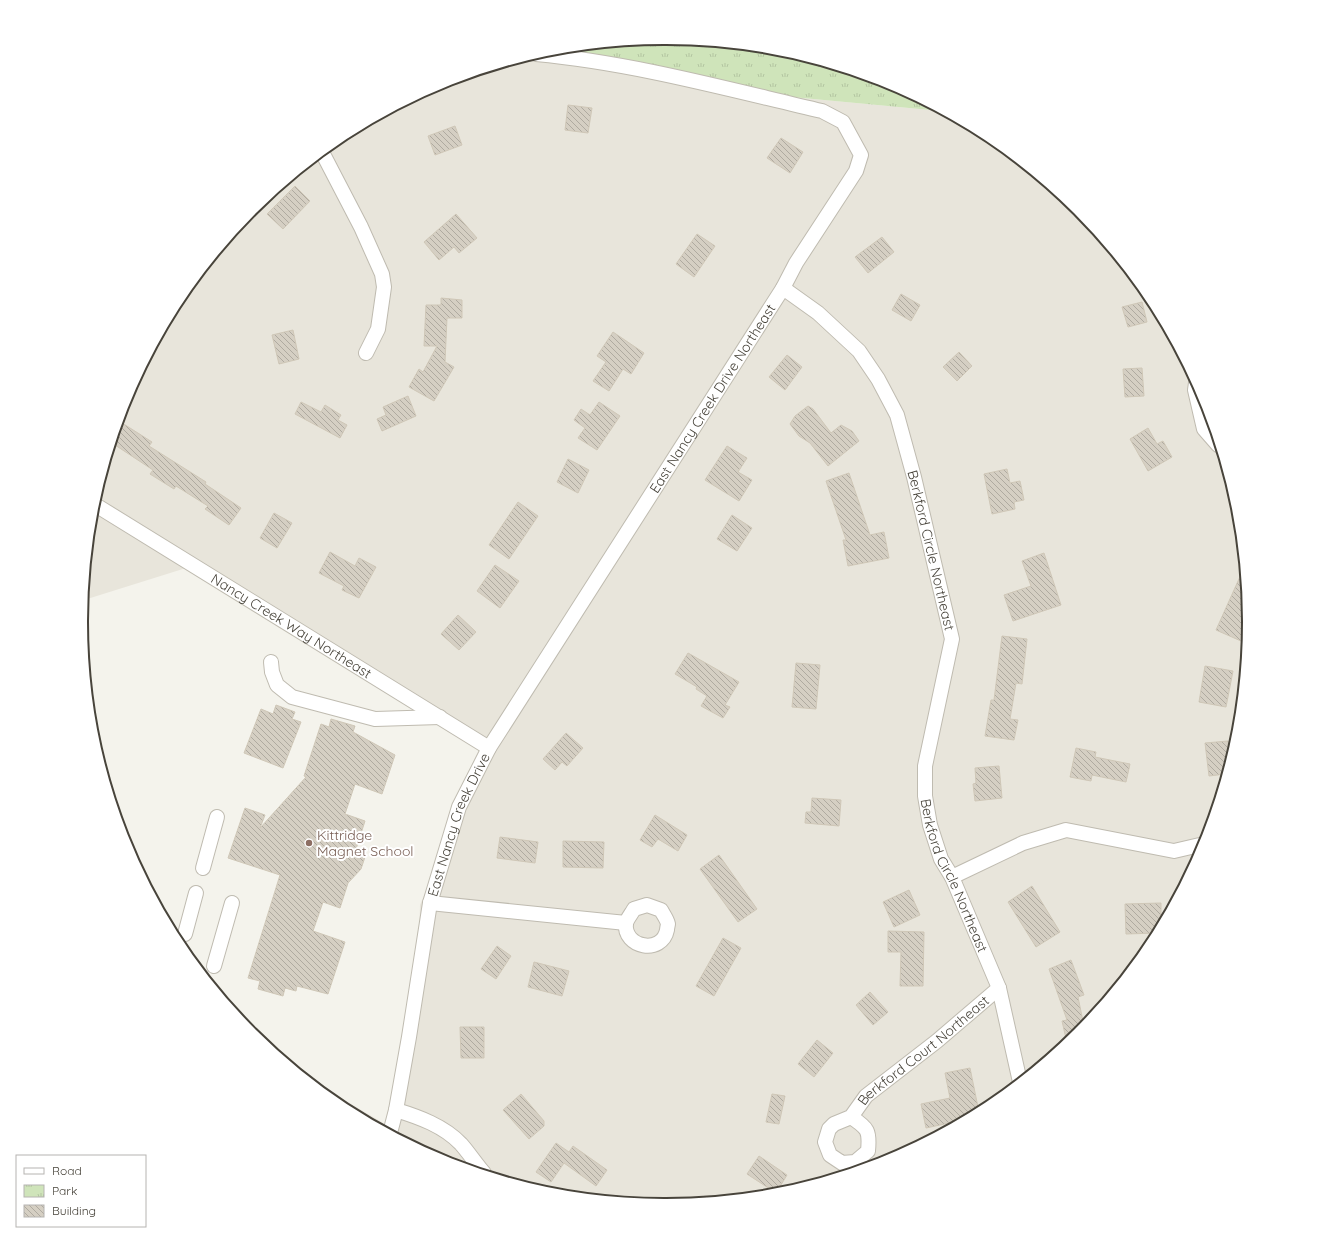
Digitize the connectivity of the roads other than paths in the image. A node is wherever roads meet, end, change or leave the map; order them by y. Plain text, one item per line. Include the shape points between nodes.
1 (556, 56) edge
2 (324, 157) edge
3 (783, 288) junction
4 (366, 353) dead end
5 (1197, 399) edge
6 (1211, 438) edge
7 (100, 508) edge
8 (271, 662) dead end
9 (440, 717) junction
10 (489, 748) junction
11 (217, 817) dead end
12 (1196, 846) edge
13 (203, 868) dead end
14 (952, 877) junction
15 (196, 893) dead end
16 (232, 903) dead end
17 (430, 903) junction
18 (626, 923) dead end
19 (185, 934) dead end
20 (214, 966) dead end
21 (999, 988) junction
22 (1019, 1077) edge
23 (396, 1110) junction
24 (851, 1117) dead end
25 (391, 1129) edge
26 (479, 1167) edge

1 - 3 street, East Nancy Creek Drive Northeast via 659,72 822,111 843,122 861,155 856,171 796,262
2 - 4 street via 362,228 382,274 384,287 378,329
3 - 10 street, East Nancy Creek Drive Northeast
3 - 14 street, Berkford Circle Northeast via 818,313 859,351 878,379 897,415 952,639 925,766 925,796 930,825 941,859
5 - 6 street via 1204,429
7 - 9 street, Nancy Creek Way Northeast
8 - 9 street via 278,685 292,697 376,719
9 - 10 street, Nancy Creek Way Northeast
10 - 17 street, East Nancy Creek Drive via 460,807
11 - 13 street
12 - 14 street via 1174,852 1066,830 1023,843
14 - 21 street, Berkford Circle Northeast
15 - 19 street
16 - 20 street
17 - 18 street
17 - 23 street
21 - 22 street, Berkford Circle Northeast
21 - 24 street, Berkford Court Northeast via 937,1041 866,1096
23 - 25 street
23 - 26 street via 437,1126 460,1143

